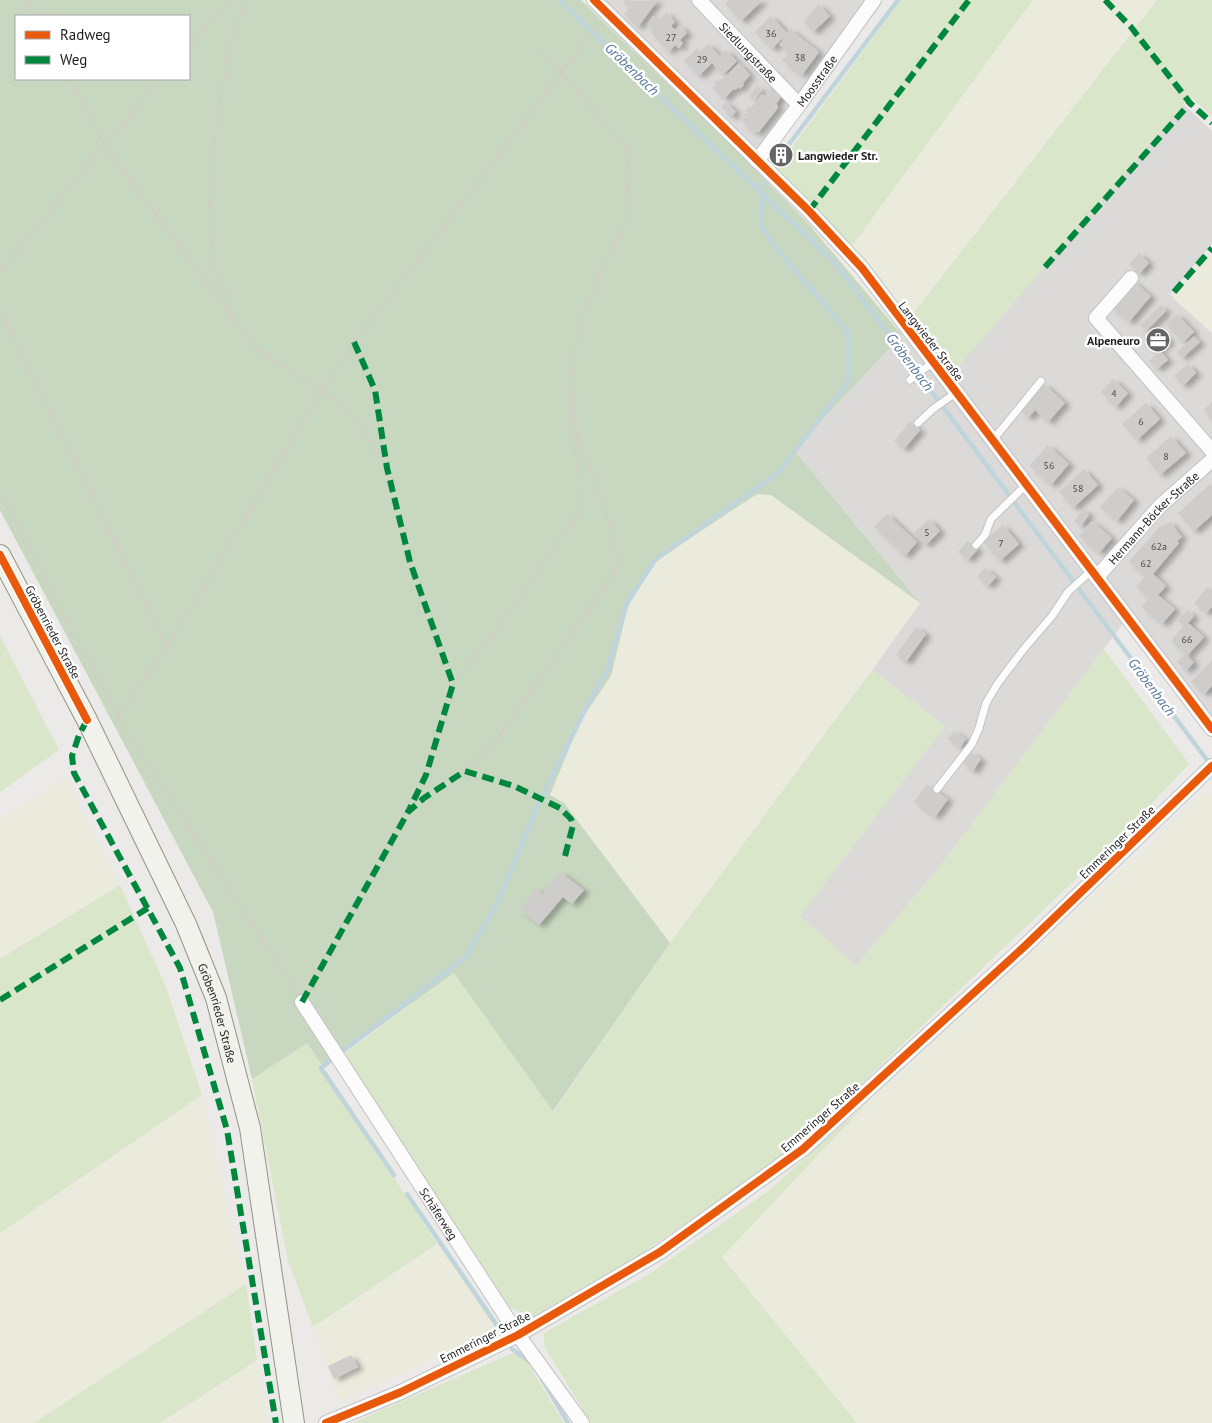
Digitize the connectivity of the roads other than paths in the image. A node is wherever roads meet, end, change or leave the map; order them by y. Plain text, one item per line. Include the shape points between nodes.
1 (594, 0) edge
2 (700, 0) edge
3 (874, 0) edge
4 (800, 105) junction
5 (757, 161) junction
6 (1131, 278) dead end
7 (930, 364) junction
8 (910, 380) dead end
9 (1041, 381) dead end
10 (952, 396) junction
11 (918, 424) dead end
12 (993, 440) junction
13 (1212, 451) edge
14 (1212, 460) edge
15 (1027, 484) junction
16 (976, 545) dead end
17 (0, 555) edge
18 (1091, 575) junction
19 (1212, 729) edge
20 (1212, 766) edge
21 (937, 789) dead end
22 (302, 1002) road end
23 (518, 1335) junction
24 (294, 1423) edge
25 (326, 1423) edge
26 (582, 1423) edge

1 - 5 street, Langwieder Straße
2 - 4 street, Siedlungstraße
3 - 4 street, Moosstraße
4 - 5 street, Moosstraße
5 - 7 street, Langwieder Straße via 862,268
6 - 13 street via 1096,318
7 - 8 lane
7 - 10 street, Langwieder Straße
9 - 12 lane
10 - 11 lane
10 - 12 street, Langwieder Straße
12 - 15 street, Langwieder Straße
14 - 18 street, Hermann-Böcker-Straße
15 - 16 lane via 991,519 985,535
15 - 18 street, Langwieder Straße
17 - 24 street, Gröbenrieder Straße via 87,720 186,924 216,998 250,1128
18 - 19 street, Langwieder Straße
18 - 21 lane via 1068,592 998,684 986,702 972,744
20 - 23 street, Emmeringer Straße via 1026,946 803,1149 660,1252
22 - 23 street, Schäferweg
23 - 25 street, Emmeringer Straße via 401,1392
23 - 26 street, Schäferweg

